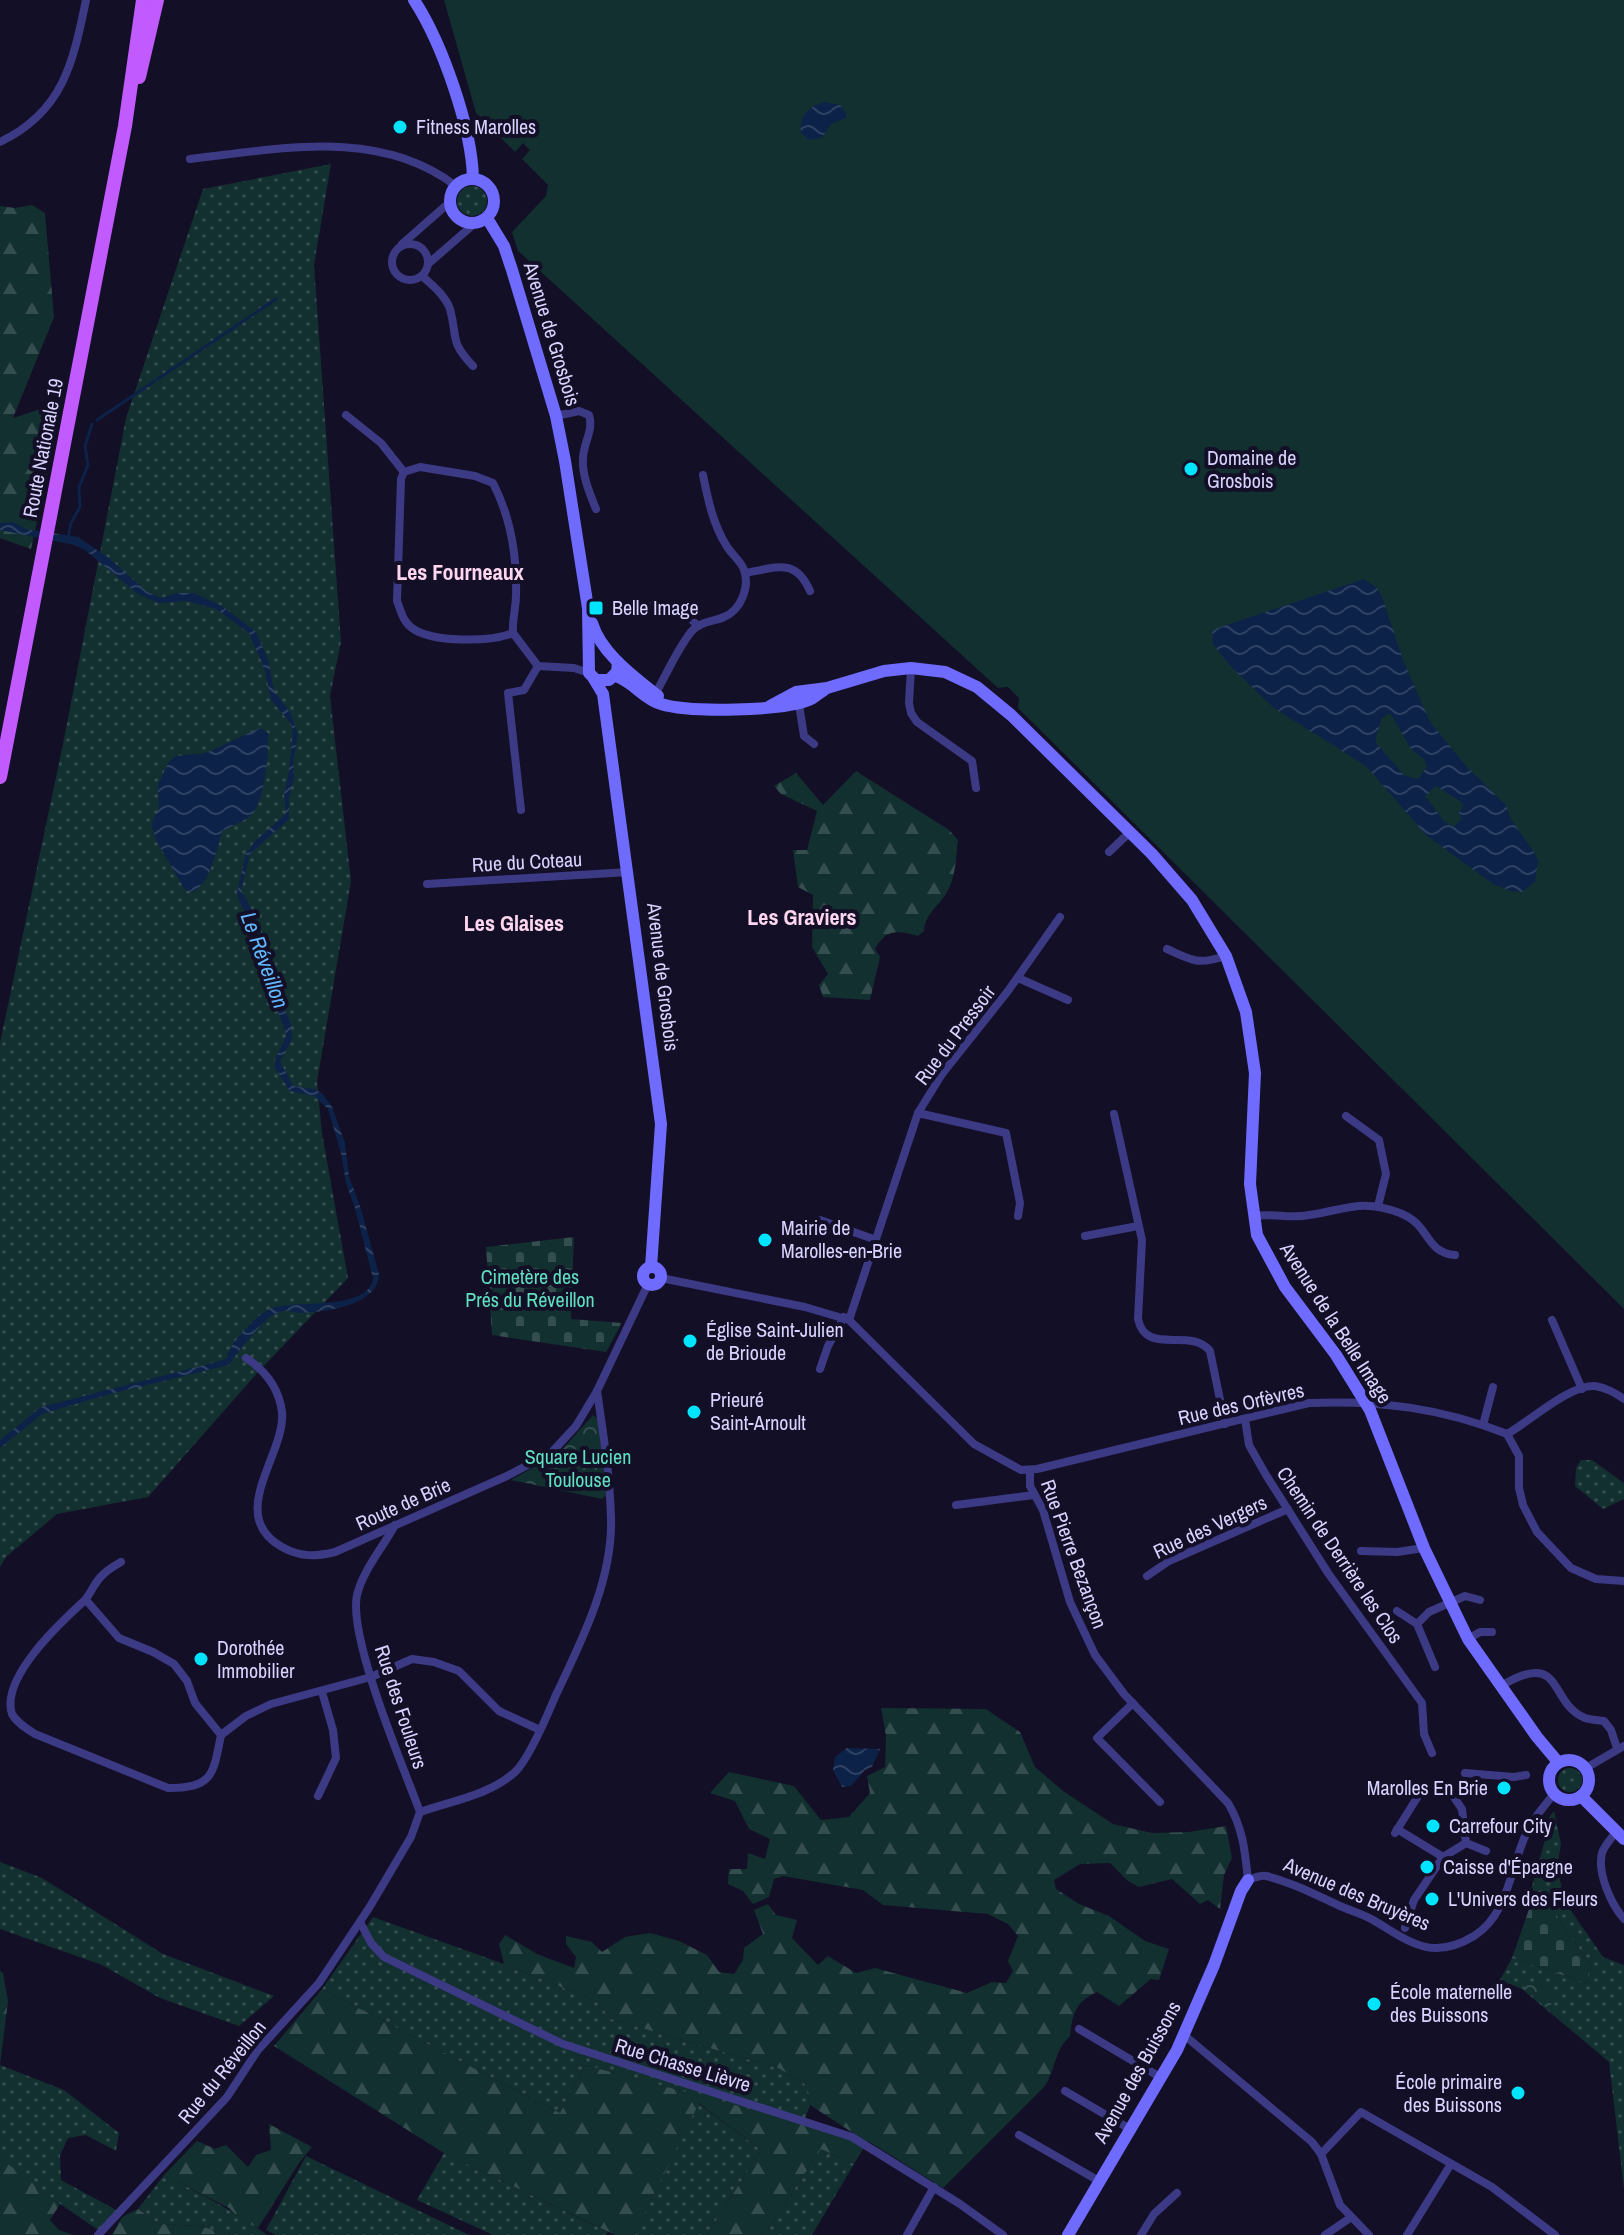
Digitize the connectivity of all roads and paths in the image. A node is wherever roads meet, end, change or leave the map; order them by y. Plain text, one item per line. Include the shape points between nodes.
1 (86, 0) edge
2 (143, 0) edge
3 (157, 0) edge
4 (414, 0) edge
5 (462, 115) junction
6 (125, 126) junction
7 (2, 138) edge
8 (190, 159) dead end
9 (473, 179) junction
10 (487, 185) junction
11 (456, 186) junction
12 (450, 202) junction
13 (487, 218) junction
14 (474, 224) junction
15 (397, 249) junction
16 (428, 264) junction
17 (422, 276) junction
18 (473, 366) dead end
19 (346, 415) dead end
20 (556, 416) junction
21 (404, 472) junction
22 (703, 475) dead end
23 (596, 509) dead end
24 (745, 573) junction
25 (810, 591) dead end
26 (652, 606) dead end
27 (588, 608) junction
28 (698, 626) junction
29 (513, 633) junction
30 (605, 650) junction
31 (618, 662) junction
32 (538, 666) junction
33 (590, 668) junction
34 (911, 668) junction
35 (612, 678) junction
36 (603, 694) junction
37 (653, 697) junction
38 (798, 697) junction
39 (814, 744) dead end
40 (0, 777) edge
41 (976, 788) dead end
42 (521, 810) dead end
43 (1130, 832) junction
44 (1109, 852) dead end
45 (629, 872) junction
46 (427, 884) dead end
47 (1060, 917) dead end
48 (1167, 949) dead end
49 (1226, 956) junction
50 (1018, 978) junction
51 (1068, 1000) dead end
52 (918, 1113) junction
53 (1114, 1114) dead end
54 (1346, 1116) dead end
55 (1378, 1206) junction
56 (1018, 1216) dead end
57 (1254, 1216) junction
58 (820, 1220) dead end
59 (1138, 1226) junction
60 (1085, 1236) dead end
61 (876, 1240) junction
62 (1455, 1255) dead end
63 (651, 1267) junction
64 (661, 1278) junction
65 (648, 1284) junction
66 (846, 1318) junction
67 (1552, 1320) dead end
68 (246, 1358) dead end
69 (820, 1369) dead end
70 (1493, 1387) dead end
71 (1582, 1389) junction
72 (597, 1391) junction
73 (1624, 1399) edge
74 (1365, 1403) junction
75 (1245, 1419) junction
76 (1225, 1424) junction
77 (1483, 1425) junction
78 (1507, 1434) junction
79 (1030, 1470) junction
80 (1034, 1495) junction
81 (956, 1505) dead end
82 (1288, 1509) junction
83 (395, 1525) junction
84 (1424, 1548) junction
85 (1361, 1551) dead end
86 (121, 1562) dead end
87 (1147, 1576) dead end
88 (1624, 1581) edge
89 (86, 1600) junction
90 (1480, 1600) dead end
91 (1451, 1603) junction
92 (1397, 1611) dead end
93 (1417, 1624) junction
94 (1492, 1632) dead end
95 (1468, 1639) junction
96 (1435, 1667) dead end
97 (371, 1677) junction
98 (1501, 1686) junction
99 (322, 1692) junction
100 (1133, 1703) junction
101 (540, 1730) junction
102 (221, 1735) junction
103 (1621, 1747) edge
104 (1432, 1753) dead end
105 (1558, 1762) junction
106 (1586, 1768) junction
107 (1465, 1773) dead end
108 (1526, 1775) dead end
109 (1425, 1785) dead end
110 (1451, 1793) dead end
111 (1554, 1794) junction
112 (318, 1796) dead end
113 (1581, 1796) junction
114 (1160, 1802) dead end
115 (420, 1812) junction
116 (1620, 1835) edge
117 (1466, 1843) junction
118 (1486, 1851) dead end
119 (1443, 1857) junction
120 (1248, 1880) junction
121 (1624, 1919) edge
122 (360, 1922) junction
123 (1405, 1928) dead end
124 (1079, 2029) dead end
125 (1184, 2035) junction
126 (1160, 2077) junction
127 (1065, 2091) dead end
128 (1130, 2129) junction
129 (1019, 2135) dead end
130 (1321, 2154) junction
131 (1451, 2164) junction
132 (1099, 2181) junction
133 (934, 2187) junction
134 (1177, 2193) dead end
135 (1350, 2218) junction
136 (98, 2235) edge
137 (907, 2235) edge
138 (1003, 2235) edge
139 (1068, 2235) edge
140 (1141, 2235) edge
141 (1325, 2235) edge
142 (1369, 2235) edge
143 (1407, 2235) edge
144 (1555, 2235) edge

1 - 7 street via 71,66 59,91 38,119
2 - 6 main road, Route Nationale 19
3 - 6 main road, Route Nationale 19
4 - 5 street
5 - 9 street
5 - 10 street
6 - 40 main road, Route Nationale 19
8 - 11 street via 345,145 427,167
9 - 10 street
9 - 11 street
10 - 13 street via 494,204
11 - 12 street
12 - 14 street via 460,221
12 - 15 street
13 - 14 street
13 - 20 street, Avenue de Grosbois via 512,270
14 - 16 street
15 - 16 street via 418,245
15 - 17 street via 392,262 396,274 407,280
16 - 17 street
17 - 18 street via 449,307 453,340
19 - 21 street via 381,443
20 - 23 street via 579,411 589,415 583,459
20 - 27 street, Avenue de Grosbois
21 - 29 street via 420,467 493,483 514,547
21 - 29 street via 397,547 397,601 403,619 421,633 445,639
22 - 24 street via 715,526
24 - 25 street via 791,568 805,578
24 - 28 street via 743,598 736,609
26 - 28 street via 678,606
27 - 30 street, Avenue de Grosbois
27 - 33 street, Avenue de Grosbois
28 - 37 street
29 - 32 street
30 - 31 street, Avenue de la Belle Image
30 - 33 street via 596,652
31 - 35 street
31 - 37 street, Avenue de la Belle Image
32 - 33 street
32 - 42 street via 524,690 508,693
33 - 35 street
33 - 36 street, Avenue de Grosbois
34 - 38 street, Avenue de la Belle Image via 827,688 810,700
34 - 41 street via 911,713 972,761
34 - 43 street, Avenue de la Belle Image via 945,672 977,687
35 - 36 street
35 - 37 street, Avenue de la Belle Image via 625,679
36 - 45 street, Avenue de Grosbois
37 - 38 street, Avenue de la Belle Image via 679,707 780,707
38 - 39 street via 804,736
43 - 44 street
43 - 49 street, Avenue de la Belle Image via 1192,900
45 - 46 street, Rue du Coteau
45 - 63 street, Avenue de Grosbois via 661,1124
47 - 50 street, Rue du Pressoir
48 - 49 street via 1206,963
49 - 57 street, Avenue de la Belle Image via 1246,1012 1255,1073 1250,1184
50 - 51 street
50 - 52 street, Rue du Pressoir
52 - 56 street via 1006,1133
52 - 61 street, Rue du Pressoir
53 - 59 street
54 - 55 street via 1379,1140 1386,1174
55 - 57 street via 1343,1206 1309,1216
55 - 62 street via 1402,1213 1427,1232 1434,1249
57 - 74 street, Avenue de la Belle Image via 1257,1235 1279,1277
58 - 61 street
59 - 60 street
59 - 76 street via 1140,1327 1156,1340 1204,1344 1210,1351
61 - 66 street, Rue du Pressoir
63 - 64 street
63 - 65 street via 643,1275
64 - 65 street via 656,1285
64 - 66 street
65 - 72 street, Route de Brie
66 - 69 street, Rue du Pressoir
66 - 79 street, Rue Pierre Bezançon via 974,1444 1014,1467
67 - 71 street
68 - 83 street, Route de Brie via 271,1381 280,1399 282,1416 258,1507 274,1543 317,1557
70 - 77 street
71 - 73 street via 1608,1389
71 - 78 street
72 - 83 street, Route de Brie via 552,1452
72 - 101 street via 611,1520 606,1564 574,1656
74 - 75 street, Rue des Orfèvres via 1309,1403
74 - 77 street, Rue des Orfèvres via 1438,1411
74 - 84 street, Avenue de la Belle Image
75 - 76 street, Rue des Orfèvres
75 - 82 street, Chemin de Derrière les Clos via 1249,1445
76 - 79 street, Rue des Orfèvres
77 - 78 street, Rue des Orfèvres
78 - 88 street via 1519,1456 1523,1505 1537,1532 1571,1568 1596,1579
79 - 80 street, Rue Pierre Bezançon
80 - 81 street
80 - 100 street, Rue Pierre Bezançon via 1080,1625 1107,1675
82 - 87 street, Rue des Vergers via 1169,1561
82 - 104 street, Chemin de Derrière les Clos via 1422,1703 1424,1734
83 - 97 street, Rue des Fouleurs via 357,1596 356,1615
84 - 85 street
84 - 91 street, Avenue de la Belle Image
86 - 89 street via 104,1572
89 - 102 street via 119,1638 174,1664 195,1703
89 - 102 street via 47,1635 13,1680 8,1699 22,1726 168,1788 205,1781 214,1769
90 - 91 street via 1465,1596
91 - 93 street
91 - 95 street, Avenue de la Belle Image
92 - 93 street
93 - 96 street
94 - 95 street
95 - 98 street, Avenue de la Belle Image
97 - 99 street
97 - 101 street via 412,1659 434,1662 459,1671 499,1711
97 - 115 street, Rue des Fouleurs
98 - 103 street via 1520,1674 1541,1673 1574,1711 1604,1721
98 - 105 street, Avenue de la Belle Image
99 - 102 street via 271,1704
99 - 112 street via 336,1758
100 - 114 street via 1097,1738
100 - 120 street, Rue Pierre Bezançon via 1228,1803 1244,1837
101 - 115 street via 517,1770 492,1788
103 - 106 street
105 - 106 street via 1572,1760
105 - 111 street via 1548,1781
106 - 113 street via 1589,1784
107 - 108 street
109 - 119 street via 1396,1831
110 - 117 street via 1462,1809
111 - 113 street via 1571,1800
111 - 120 street, Avenue des Bruyères via 1526,1834 1499,1911 1474,1936 1452,1945 1417,1946 1298,1888 1262,1875
113 - 116 street
115 - 122 street, Rue du Réveillon via 411,1837
116 - 121 street via 1603,1850 1601,1865
117 - 118 street
117 - 119 street
119 - 123 street via 1414,1900
120 - 125 street, Avenue des Buissons
122 - 133 street, Rue Chasse Lièvre via 384,1957 563,2044 852,2137
122 - 136 street, Rue du Réveillon via 319,1983 258,2050 227,2097
124 - 126 street
125 - 126 street, Avenue des Buissons
125 - 130 street
126 - 128 street, Avenue des Buissons
127 - 128 street
128 - 132 street, Avenue des Buissons
129 - 132 street
130 - 131 street via 1361,2112
130 - 135 street
131 - 143 street
131 - 144 street via 1492,2187
132 - 139 street, Avenue des Buissons
133 - 137 street
133 - 138 street, Rue Chasse Lièvre
134 - 140 street
135 - 141 street
135 - 142 street

